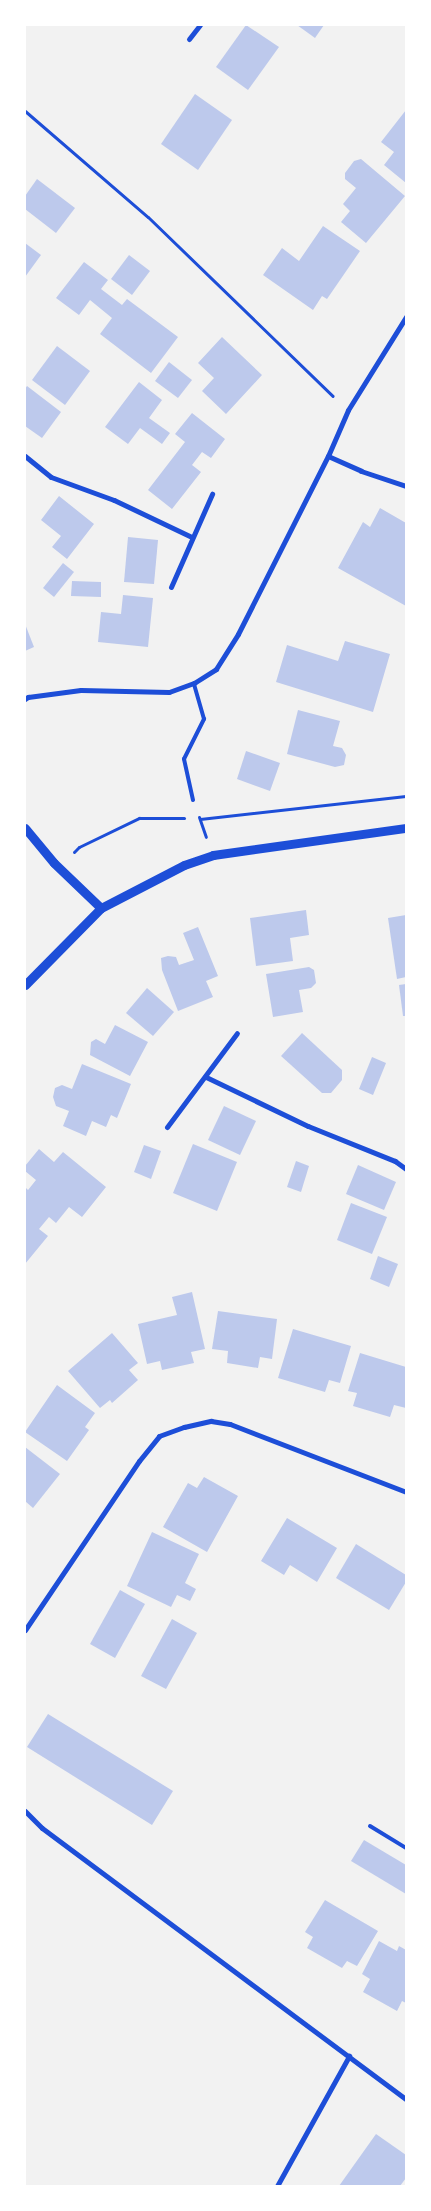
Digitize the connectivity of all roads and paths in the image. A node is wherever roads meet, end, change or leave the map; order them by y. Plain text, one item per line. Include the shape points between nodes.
1 (200, 25) edge
2 (188, 39) dead end
3 (25, 111) edge
4 (406, 317) edge
5 (348, 410) junction
6 (25, 456) edge
7 (328, 456) junction
8 (406, 486) edge
9 (212, 494) dead end
10 (192, 537) junction
11 (171, 587) dead end
12 (194, 683) junction
13 (25, 699) edge
14 (406, 796) edge
15 (192, 800) joint
16 (200, 819) junction
17 (25, 828) edge
18 (406, 828) edge
19 (213, 855) junction
20 (58, 867) junction
21 (101, 908) junction
22 (25, 986) edge
23 (237, 1033) dead end
24 (206, 1077) junction
25 (167, 1127) dead end
26 (406, 1169) edge
27 (406, 1492) edge
28 (25, 1630) edge
29 (25, 1811) edge
30 (370, 1826) dead end
31 (406, 1848) edge
32 (349, 2056) junction
33 (406, 2099) edge
34 (277, 2186) edge

1 - 2 street
3 - 5 path via 148,217
4 - 5 street
5 - 7 street
6 - 10 street via 51,477 114,500
7 - 8 street
7 - 12 street via 238,634 216,669
9 - 10 street
10 - 11 street
12 - 13 street via 169,692 81,690
12 - 15 lane via 204,718 184,759
14 - 16 path
15 - 16 path
16 - 19 path
16 - 20 path via 139,818 79,847
17 - 20 street
18 - 19 street
19 - 21 street via 184,865
20 - 21 street
21 - 22 street
23 - 24 street
24 - 25 street
24 - 26 street via 308,1126 395,1161
27 - 28 street via 230,1424 211,1421 159,1436
29 - 32 street via 50,1834
30 - 31 lane
32 - 33 street
32 - 34 street

